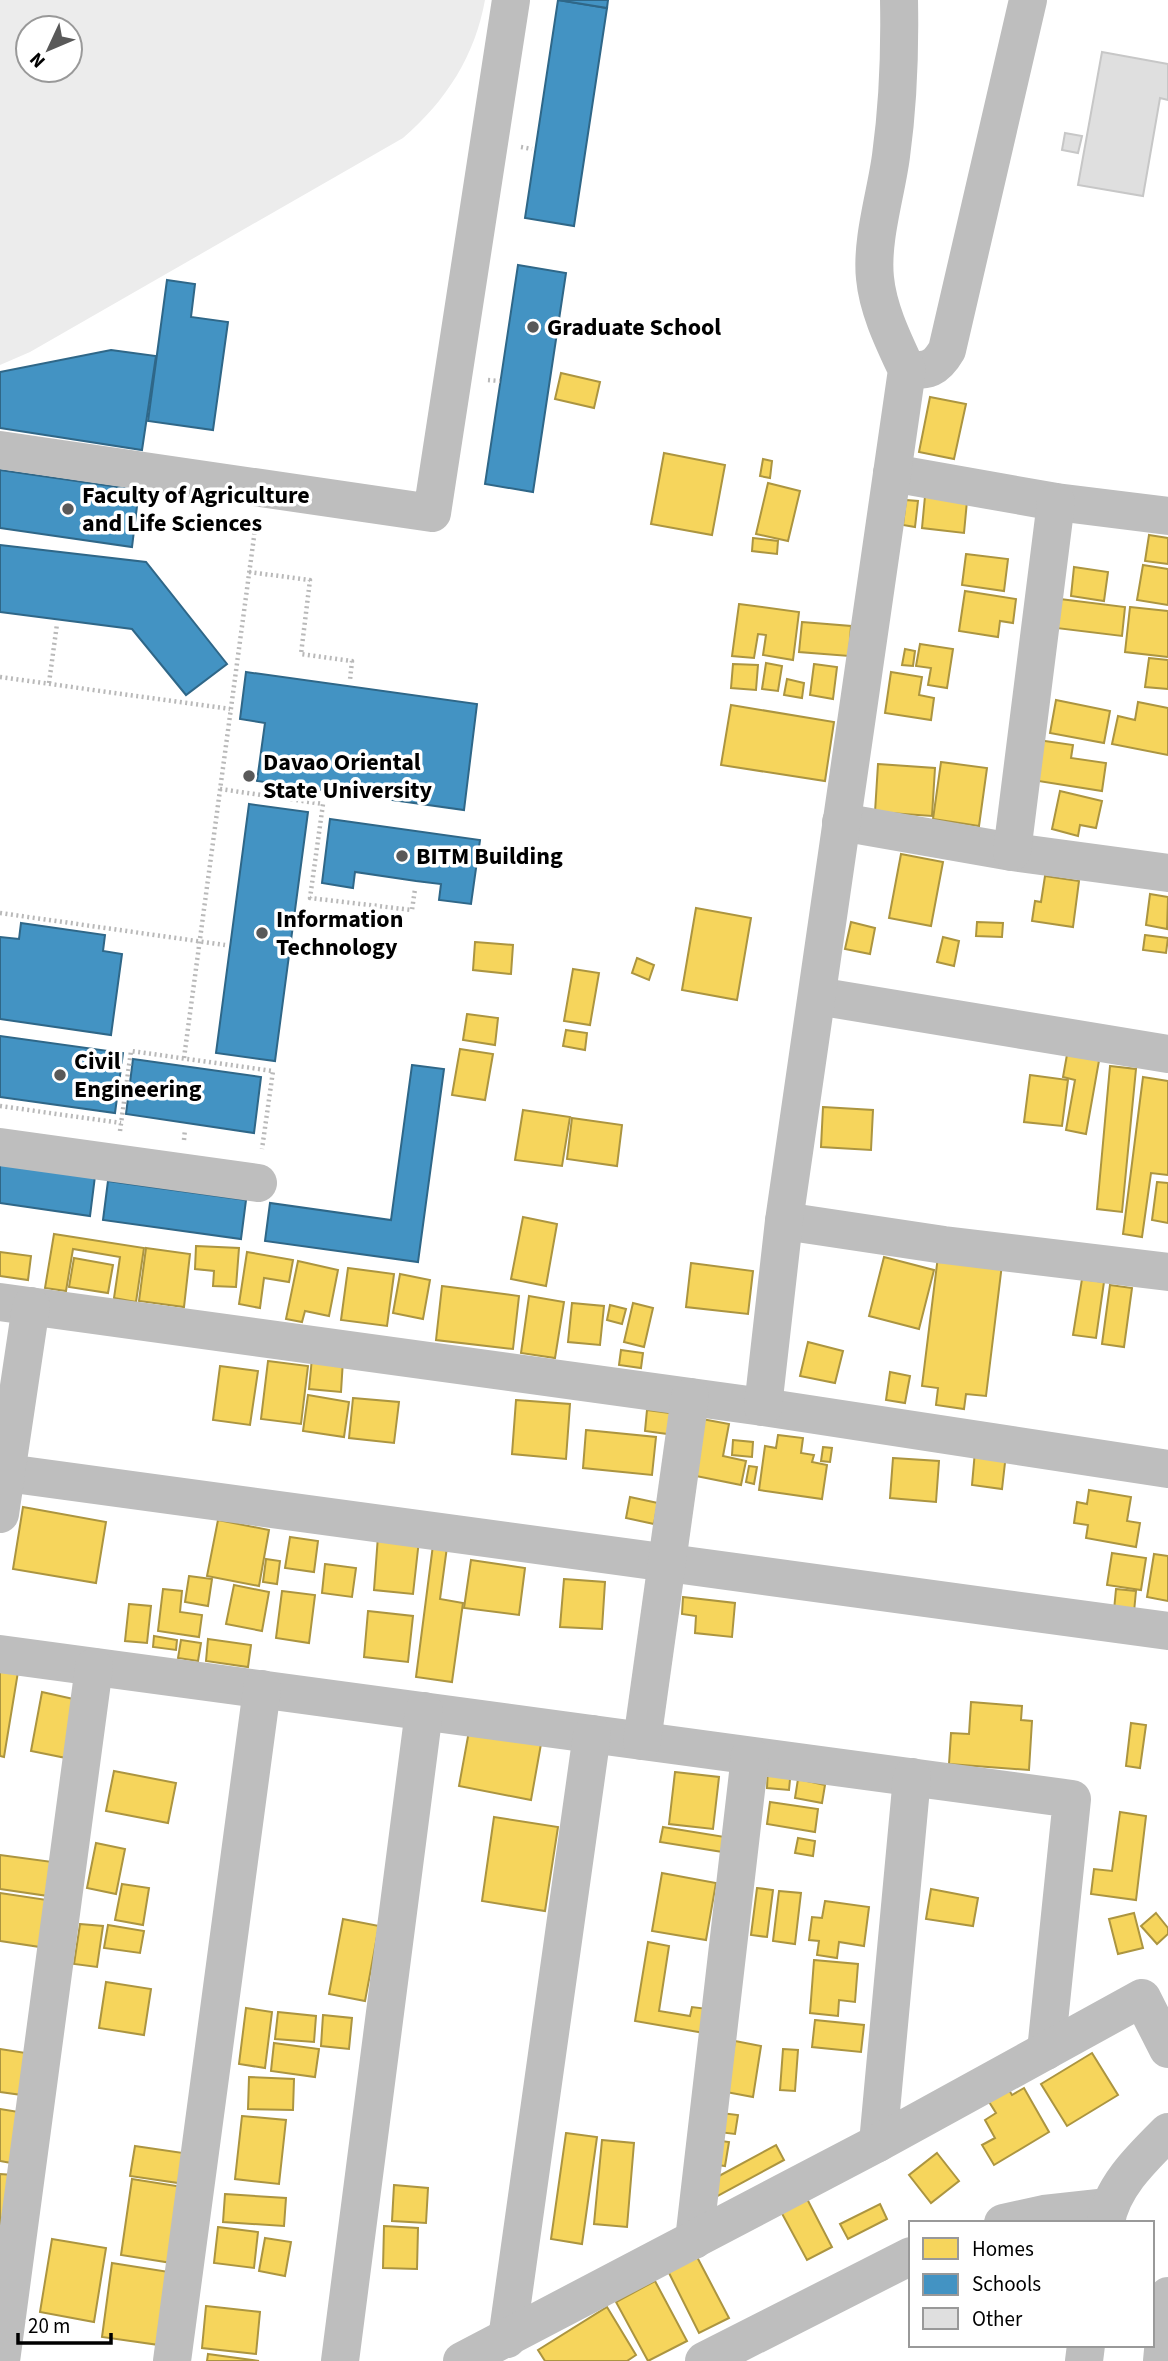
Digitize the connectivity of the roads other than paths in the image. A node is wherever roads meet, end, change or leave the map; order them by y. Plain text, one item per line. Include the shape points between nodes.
1 (511, 0) edge
2 (1028, 0) edge
3 (906, 3) edge
4 (906, 370) junction
5 (0, 450) edge
6 (892, 473) junction
7 (1056, 502) junction
8 (1168, 516) edge
9 (841, 822) junction
10 (1012, 852) junction
11 (1168, 870) edge
12 (817, 996) junction
13 (1168, 1055) edge
14 (0, 1147) edge
15 (258, 1183) road end
16 (784, 1221) junction
17 (1168, 1272) edge
18 (16, 1304) edge
19 (690, 1396) junction
20 (762, 1406) junction
21 (1168, 1469) edge
22 (3, 1473) edge
23 (0, 1514) edge
24 (667, 1562) junction
25 (1168, 1631) edge
26 (0, 1654) edge
27 (94, 1667) junction
28 (262, 1689) junction
29 (424, 1711) junction
30 (592, 1734) junction
31 (642, 1741) junction
32 (750, 1756) junction
33 (912, 1777) junction
34 (1168, 2049) edge
35 (1046, 2051) junction
36 (1168, 2132) edge
37 (878, 2143) junction
38 (1107, 2215) edge
39 (1012, 2221) edge
40 (694, 2240) junction
41 (909, 2257) edge
42 (1168, 2296) edge
43 (507, 2339) junction
44 (1, 2361) edge
45 (172, 2361) edge
46 (340, 2361) edge
47 (462, 2361) edge
48 (705, 2361) edge
49 (1162, 2361) edge

1 - 5 street via 432,513
2 - 4 street via 947,350 934,368
3 - 4 street via 874,278
4 - 6 street
6 - 7 street
6 - 9 street
7 - 8 street
7 - 10 street
9 - 10 street
9 - 12 street
10 - 11 street
12 - 13 street
12 - 16 street
14 - 15 street
16 - 17 street
16 - 20 street
18 - 19 street
18 - 22 street
19 - 20 street
19 - 24 street
20 - 21 street
22 - 23 street
22 - 24 street
24 - 25 street
24 - 31 street
26 - 27 street
27 - 28 street
27 - 44 street
28 - 29 street
28 - 45 street
29 - 30 street
29 - 46 street
30 - 31 street
30 - 43 street
31 - 32 street
32 - 33 street
32 - 40 street
33 - 35 street via 1072,1799
33 - 37 street
34 - 35 street via 1142,1998
35 - 37 street
36 - 38 street via 1133,2170
37 - 40 street
38 - 39 street via 1044,2214
40 - 43 street
41 - 48 street
42 - 49 street
43 - 47 street

